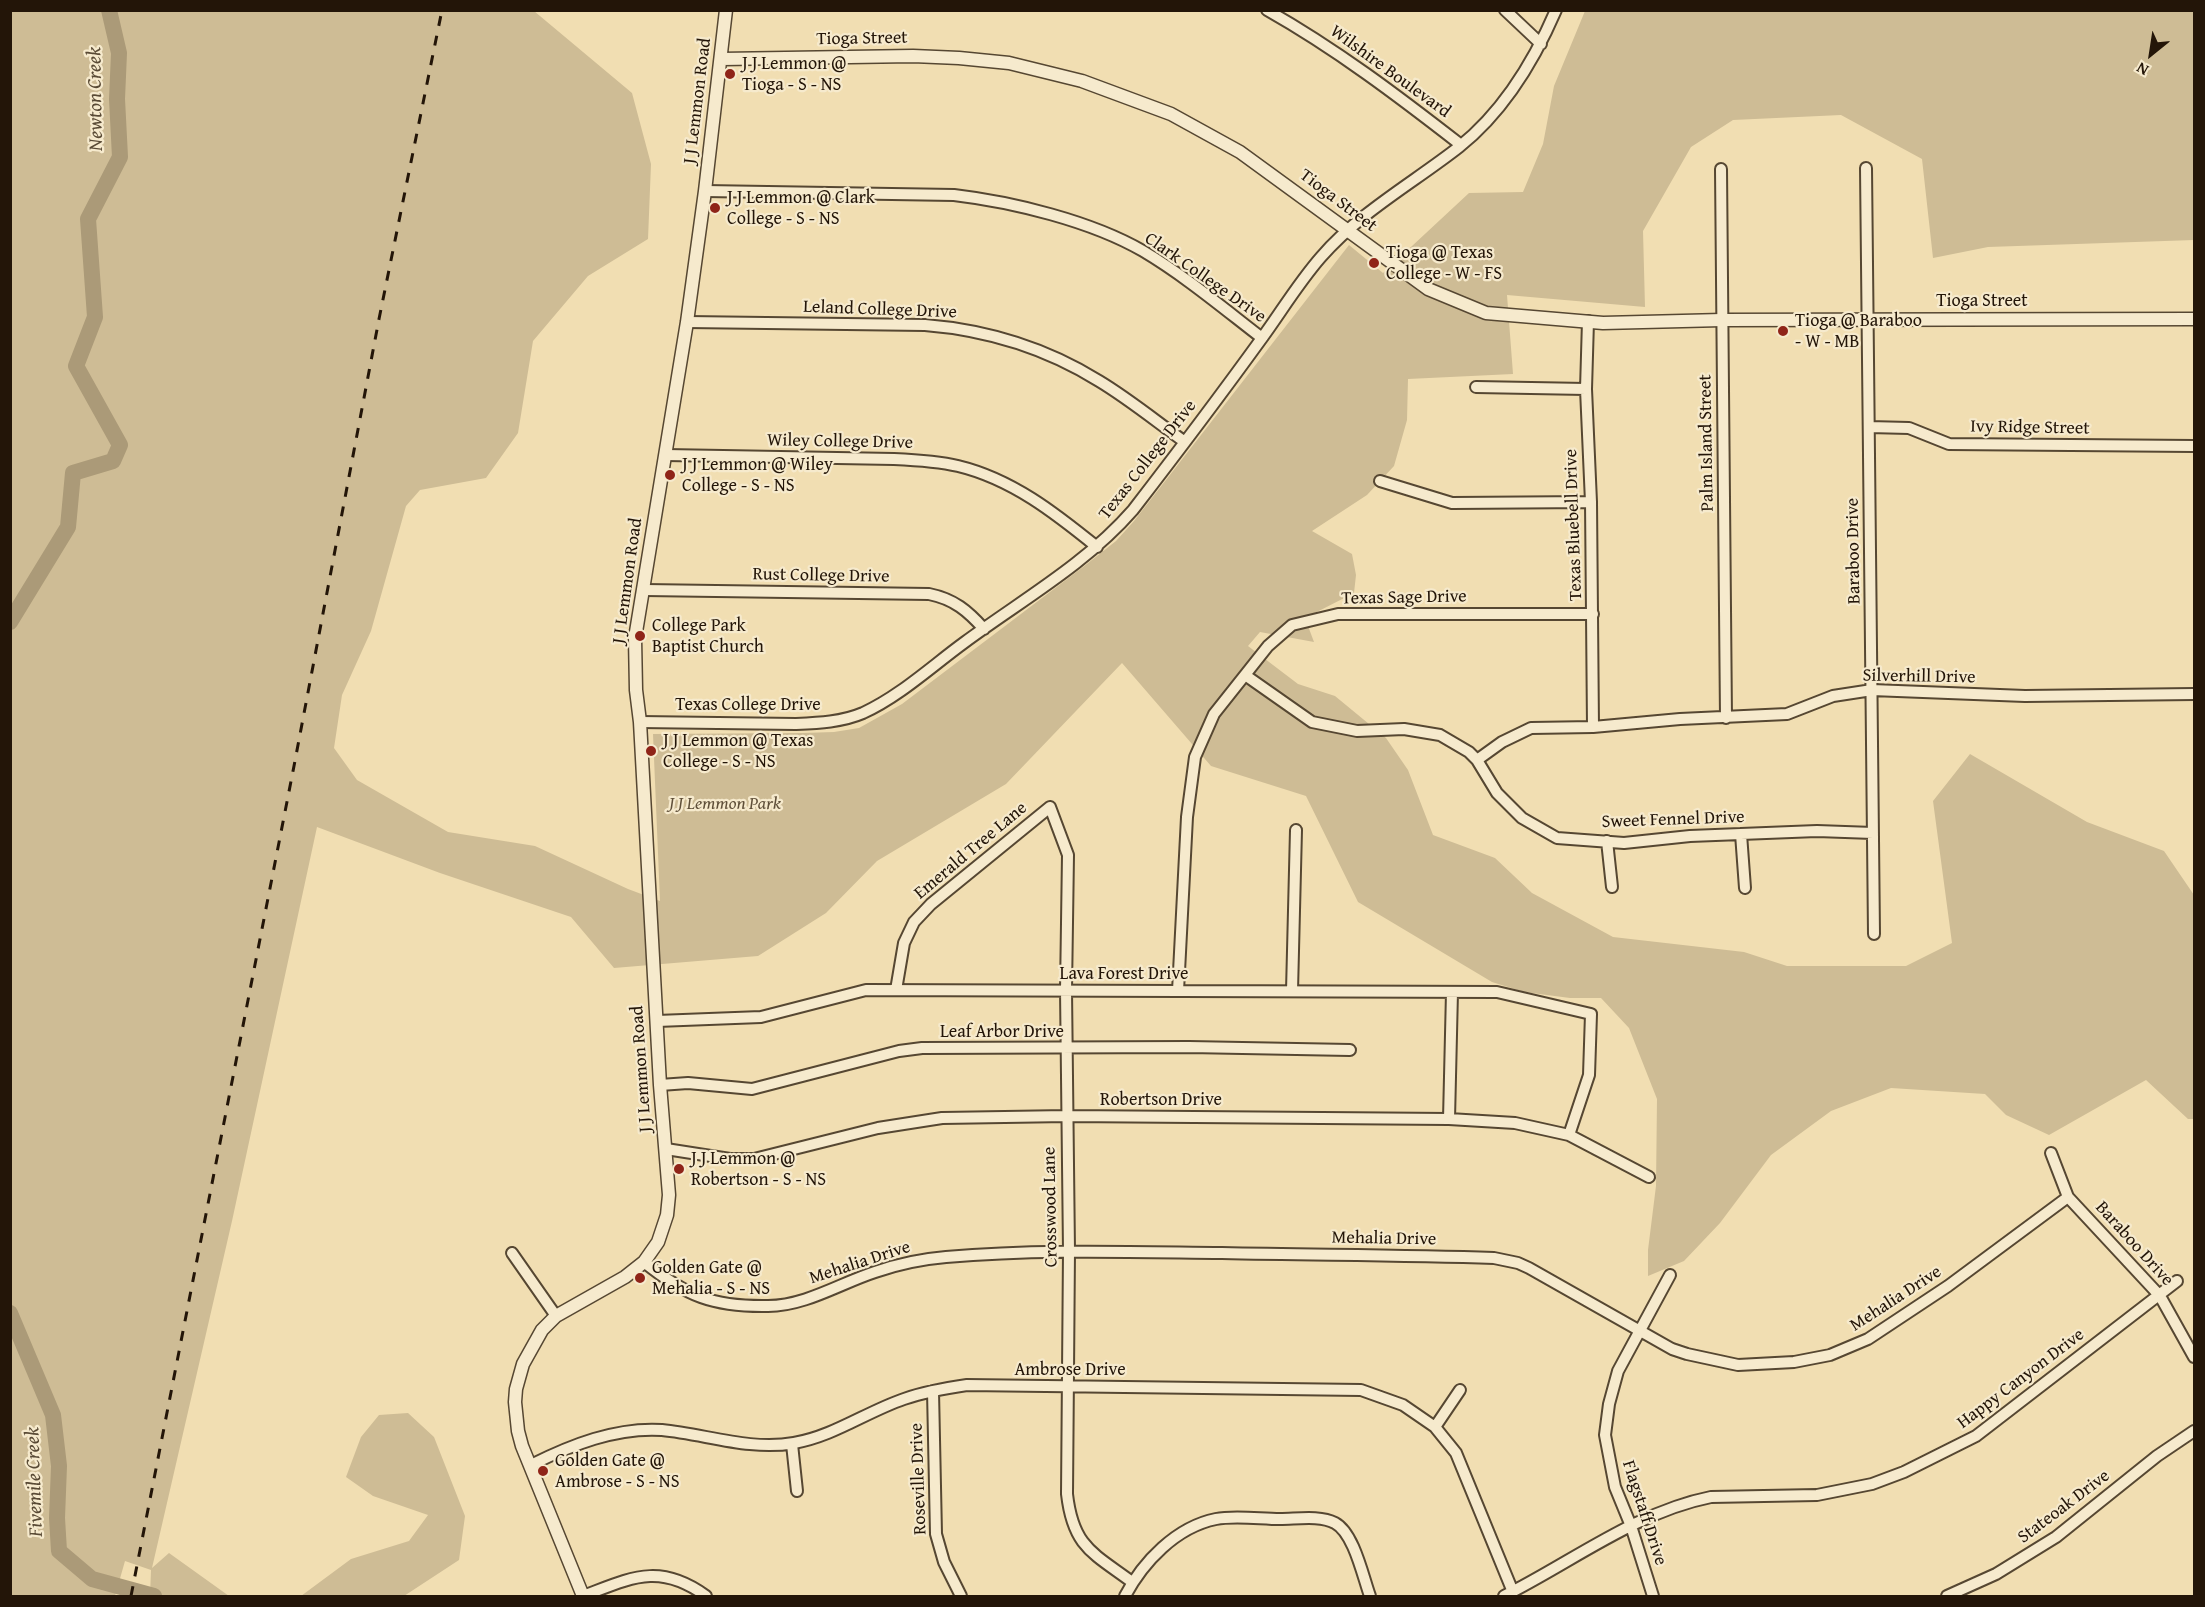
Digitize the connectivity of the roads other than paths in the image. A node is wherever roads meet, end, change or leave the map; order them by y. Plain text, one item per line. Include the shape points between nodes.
1 (726, 10) edge
2 (1267, 10) edge
3 (1505, 10) edge
4 (1556, 10) edge
5 (1541, 44) junction
6 (722, 59) junction
7 (1461, 145) junction
8 (1866, 168) dead end
9 (1721, 169) dead end
10 (705, 191) junction
11 (1348, 231) junction
12 (2194, 319) edge
13 (1722, 320) junction
14 (1868, 320) junction
15 (1588, 321) junction
16 (687, 322) junction
17 (1262, 338) junction
18 (1476, 387) dead end
19 (1586, 389) junction
20 (1869, 428) junction
21 (1185, 442) junction
22 (2194, 446) edge
23 (666, 455) junction
24 (1380, 481) dead end
25 (1591, 502) junction
26 (1097, 547) junction
27 (645, 590) junction
28 (1593, 614) junction
29 (984, 629) junction
30 (1245, 675) junction
31 (1872, 690) junction
32 (2194, 694) edge
33 (1726, 718) junction
34 (640, 722) junction
35 (1593, 727) junction
36 (1477, 760) junction
37 (1050, 807) joint
38 (1296, 830) dead end
39 (1873, 833) junction
40 (1741, 834) junction
41 (1607, 841) junction
42 (1612, 887) dead end
43 (1745, 888) dead end
44 (1874, 934) dead end
45 (896, 990) junction
46 (1066, 990) junction
47 (1178, 991) junction
48 (1292, 991) junction
49 (1452, 992) junction
50 (657, 1021) junction
51 (1068, 1049) junction
52 (1350, 1050) dead end
53 (660, 1085) junction
54 (1067, 1116) junction
55 (1449, 1119) junction
56 (1569, 1135) junction
57 (666, 1149) junction
58 (2051, 1153) dead end
59 (1649, 1177) dead end
60 (2068, 1197) junction
61 (1069, 1251) junction
62 (512, 1253) dead end
63 (644, 1262) junction
64 (1670, 1275) dead end
65 (2177, 1281) dead end
66 (2160, 1296) junction
67 (556, 1316) junction
68 (1639, 1329) junction
69 (2194, 1357) edge
70 (1068, 1386) junction
71 (1460, 1390) dead end
72 (933, 1391) junction
73 (1435, 1427) junction
74 (2194, 1431) edge
75 (792, 1444) junction
76 (531, 1466) junction
77 (797, 1491) dead end
78 (1631, 1526) junction
79 (1132, 1582) junction
80 (1508, 1594) edge
81 (583, 1596) edge
82 (705, 1596) edge
83 (961, 1596) edge
84 (1125, 1596) edge
85 (1370, 1596) edge
86 (1653, 1596) edge
87 (1947, 1596) edge

1 - 6 street, J J Lemmon Road
2 - 7 street, Wilshire Boulevard via 1322,42
3 - 5 street
4 - 5 street, Texas College Drive
5 - 7 street, Texas College Drive via 1502,102
6 - 10 street, J J Lemmon Road
6 - 11 street, Tioga Street via 913,56 1009,63 1057,74 1171,114 1257,163
7 - 11 street, Texas College Drive
8 - 14 street, Baraboo Drive
9 - 13 street, Palm Island Street
10 - 16 street, J J Lemmon Road
10 - 17 street, Clark College Drive via 944,194 1021,206 1100,232 1143,252
11 - 15 street, Tioga Street via 1428,289 1486,313
11 - 17 street, Texas College Drive via 1319,259
12 - 14 street, Tioga Street
13 - 14 street, Tioga Street
13 - 15 street, Tioga Street
13 - 33 street, Palm Island Street
14 - 20 street, Baraboo Drive
15 - 19 street, Texas Bluebell Drive
16 - 21 street, Leland College Drive via 925,325 1007,339 1092,376
16 - 23 street, J J Lemmon Road
17 - 21 street, Texas College Drive
18 - 19 street
19 - 25 street, Texas Bluebell Drive
20 - 22 street, Ivy Ridge Street via 1909,428 1949,444
20 - 31 street, Baraboo Drive
21 - 26 street, Texas College Drive via 1120,526
23 - 26 street, Wiley College Drive via 894,459 958,466 1013,487
23 - 27 street, J J Lemmon Road
24 - 25 street via 1452,503
25 - 28 street, Texas Bluebell Drive
26 - 29 street, Texas College Drive
27 - 29 street, Rust College Drive via 929,594 962,606
27 - 34 street, J J Lemmon Road via 635,638
28 - 30 street, Texas Sage Drive via 1338,614 1292,625 1268,646
28 - 35 street, Texas Bluebell Drive
29 - 34 street, Texas College Drive via 889,698 850,717 796,724
30 - 36 street, Sweet Fennel Drive via 1312,722 1357,731 1404,729 1440,735
30 - 47 street, Texas Sage Drive via 1214,714 1195,758 1187,817
31 - 32 street, Silverhill Drive via 2025,696
31 - 33 street, Silverhill Drive via 1833,696 1787,714
31 - 39 street, Baraboo Drive
33 - 35 street, Silverhill Drive
34 - 50 street, J J Lemmon Road
35 - 36 street, Silverhill Drive via 1531,728
36 - 41 street, Sweet Fennel Drive via 1497,793 1522,818 1557,838
37 - 45 street, Emerald Tree Lane via 914,921 904,944
37 - 46 street, Crosswood Lane via 1068,855
38 - 48 street
39 - 40 street, Sweet Fennel Drive
39 - 44 street, Baraboo Drive
40 - 41 street, Sweet Fennel Drive
40 - 43 street
41 - 42 street
45 - 46 street, Lava Forest Drive
45 - 50 street, Lava Forest Drive via 866,990 761,1017
46 - 47 street, Lava Forest Drive
46 - 51 street, Crosswood Lane
47 - 48 street, Lava Forest Drive
48 - 49 street, Lava Forest Drive
49 - 55 street
49 - 56 street, Lava Forest Drive via 1497,992 1591,1014 1589,1075
50 - 53 street, J J Lemmon Road
51 - 52 street, Leaf Arbor Drive
51 - 53 street, Leaf Arbor Drive via 922,1048 752,1089 688,1083
51 - 54 street, Crosswood Lane
53 - 57 street, J J Lemmon Road
54 - 55 street, Robertson Drive
54 - 57 street, Robertson Drive via 906,1122 754,1159
54 - 61 street, Crosswood Lane
55 - 56 street, Robertson Drive via 1515,1123
56 - 59 street, Robertson Drive
57 - 63 street, J J Lemmon Road via 667,1215 658,1242
58 - 60 street, Baraboo Drive
60 - 66 street, Baraboo Drive
60 - 68 street, Mehalia Drive via 1903,1317 1868,1339 1830,1355 1794,1362 1722,1363 1672,1348
61 - 63 street, Mehalia Drive via 912,1262 876,1271 797,1301 769,1306 719,1303 694,1295 671,1284
61 - 68 street, Mehalia Drive via 1494,1258 1530,1268
61 - 70 street, Crosswood Lane
62 - 67 street
63 - 67 street
64 - 68 street, Flagstaff Drive
65 - 66 street, Happy Canyon Drive
66 - 69 street, Baraboo Drive
66 - 78 street, Happy Canyon Drive via 1976,1436 1904,1472 1872,1484 1817,1495 1694,1500
67 - 76 street via 532,1346 516,1389 518,1431
68 - 78 street, Flagstaff Drive via 1612,1387 1605,1435 1615,1487
70 - 72 street, Ambrose Drive via 979,1385
70 - 73 street, Ambrose Drive via 1361,1390 1403,1405
70 - 79 street, Crosswood Lane via 1066,1464 1070,1519 1084,1544
71 - 73 street
72 - 75 street, Ambrose Drive via 903,1399 833,1432
72 - 83 street, Roseville Drive via 936,1534 944,1563
73 - 80 street, Ambrose Drive via 1456,1453
74 - 87 street, Stateoak Drive via 2023,1559
75 - 76 street, Ambrose Drive via 726,1442 663,1430 632,1431 552,1454
75 - 77 street
76 - 81 street
78 - 80 street, Happy Canyon Drive
78 - 86 street, Flagstaff Drive
79 - 84 street
79 - 85 street via 1155,1555 1193,1527 1217,1518 1314,1519 1335,1524 1344,1532
81 - 82 street via 631,1578 654,1575 675,1580

